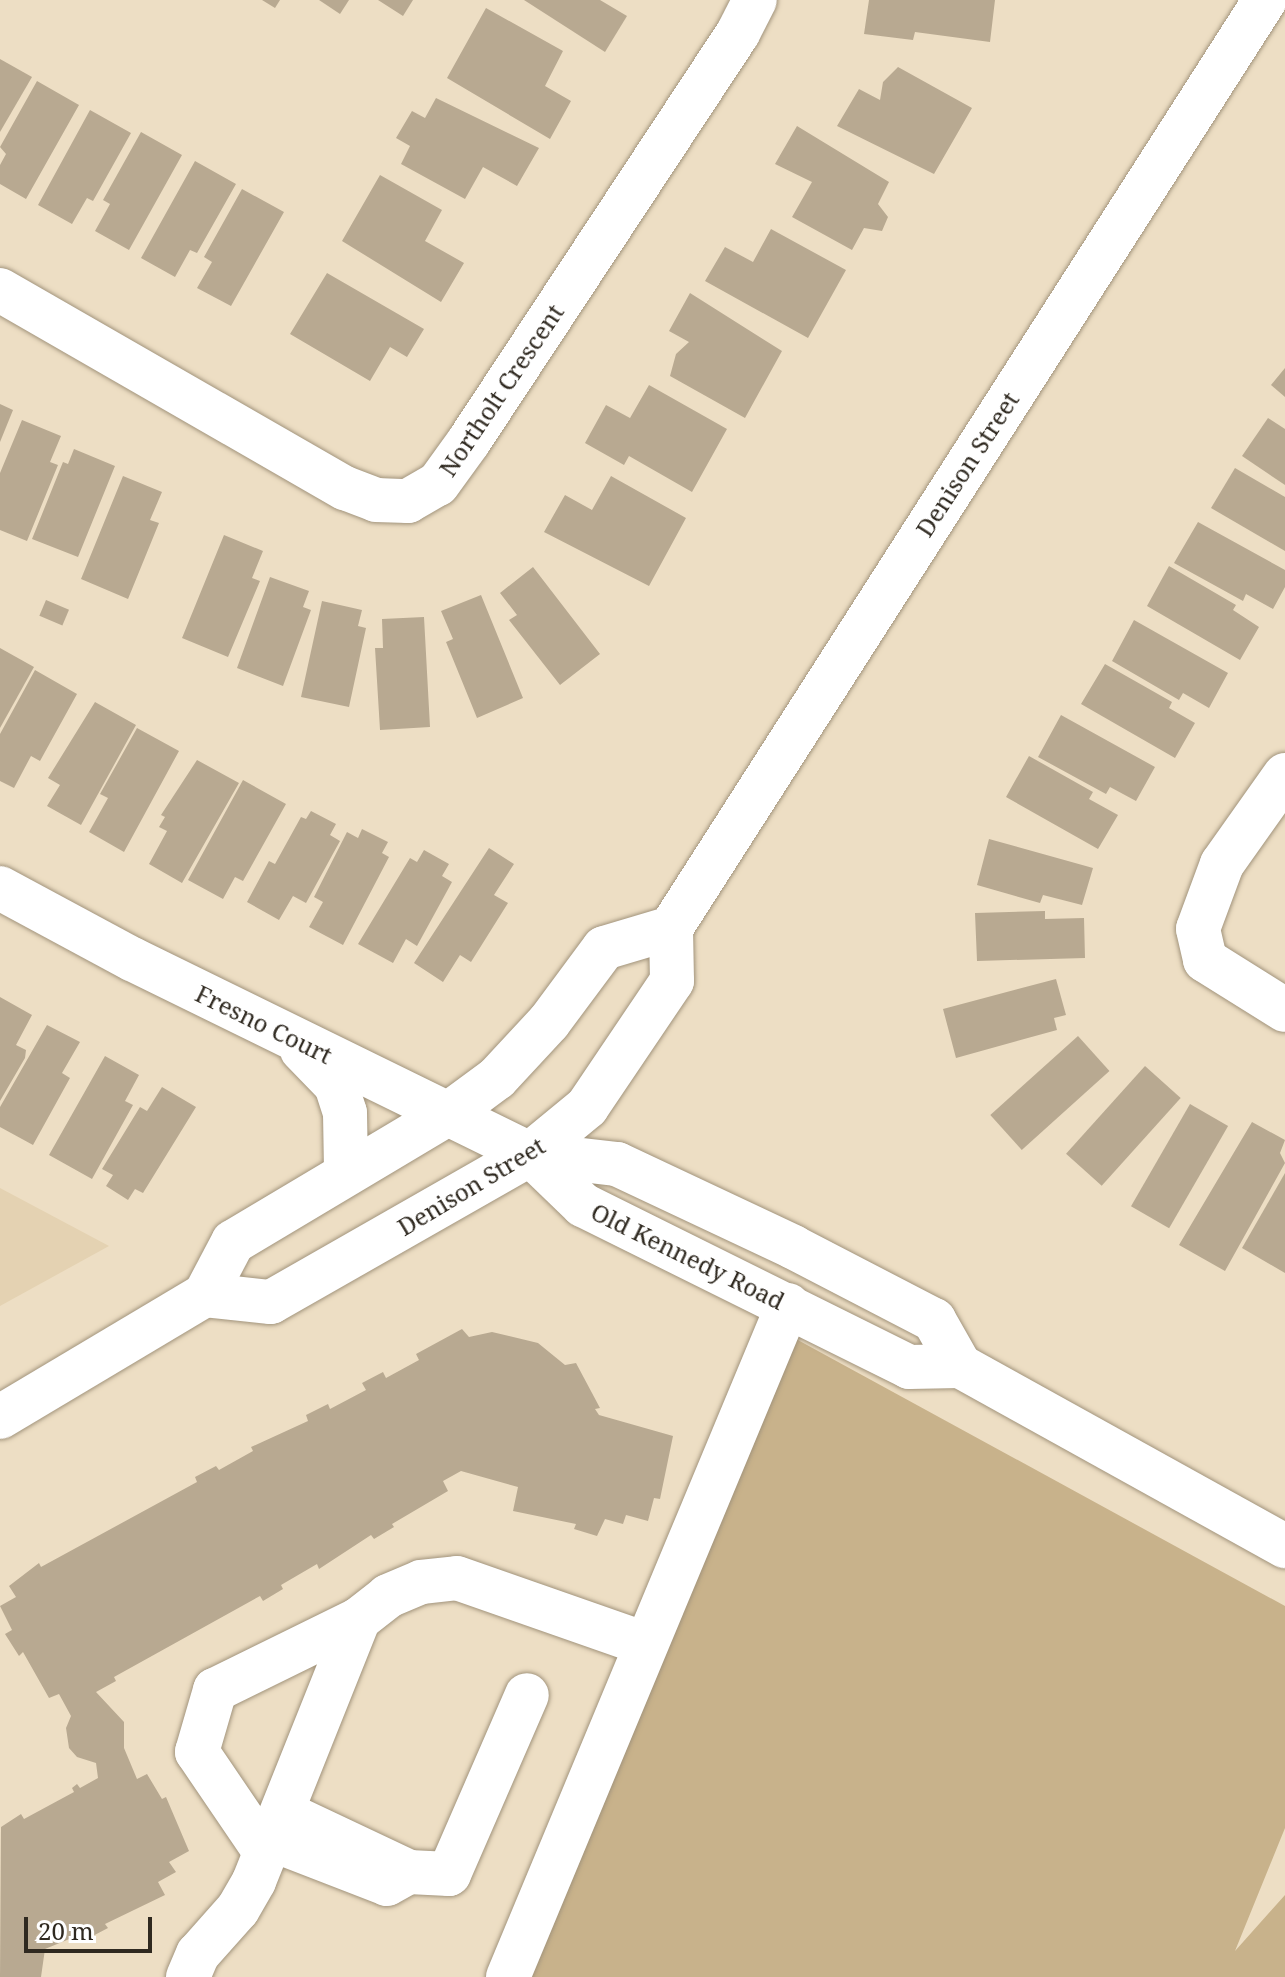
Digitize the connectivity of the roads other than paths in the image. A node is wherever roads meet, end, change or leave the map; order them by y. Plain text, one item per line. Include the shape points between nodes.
1 (755, 0) edge
2 (1265, 0) edge
3 (0, 290) edge
4 (1285, 775) edge
5 (0, 888) edge
6 (671, 928) junction
7 (1285, 1010) edge
8 (291, 1040) junction
9 (451, 1112) junction
10 (530, 1154) junction
11 (346, 1173) junction
12 (205, 1295) junction
13 (788, 1305) junction
14 (960, 1366) junction
15 (0, 1417) edge
16 (1285, 1546) edge
17 (359, 1619) junction
18 (645, 1644) junction
19 (527, 1695) dead end
20 (273, 1834) junction
21 (188, 1977) edge
22 (508, 1977) edge

1 - 3 street, Northolt Crescent via 469,441 438,484 408,501 376,500 345,488
2 - 6 street, Denison Street
4 - 7 street via 1222,864 1198,929 1205,960
5 - 8 street, Fresno Court
6 - 9 street via 604,948 524,1052
6 - 10 street, Denison Street via 672,981 587,1107
8 - 9 street, Fresno Court
8 - 11 street via 336,1085 345,1113
9 - 10 street, Fresno Court
9 - 11 street
10 - 12 street, Denison Street via 271,1302
10 - 13 street, Old Kennedy Road via 583,1205
10 - 14 street, Old Kennedy Road via 617,1164 793,1247 934,1320
11 - 12 street via 233,1242
12 - 15 street
13 - 14 street, Old Kennedy Road via 909,1367
13 - 18 street
14 - 16 street
17 - 18 street via 410,1586 457,1578
17 - 20 street
17 - 20 street via 215,1690 197,1752
18 - 22 street
19 - 20 street via 449,1874 409,1872 387,1884
20 - 21 street via 238,1909 198,1954

